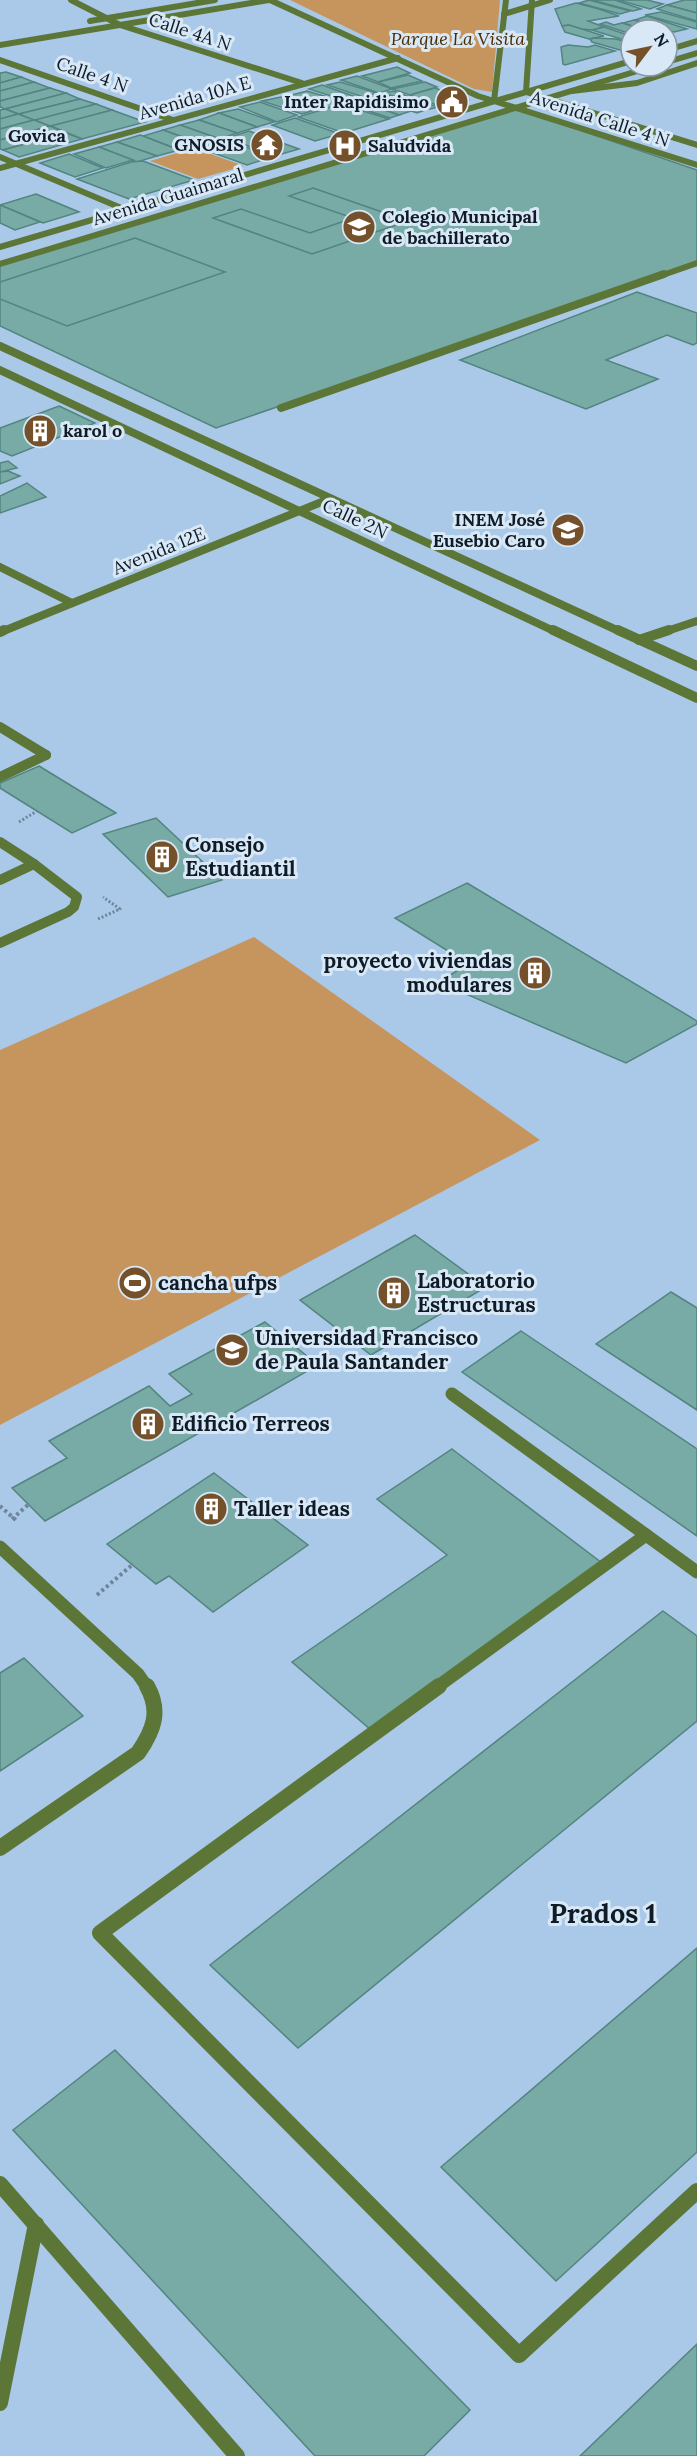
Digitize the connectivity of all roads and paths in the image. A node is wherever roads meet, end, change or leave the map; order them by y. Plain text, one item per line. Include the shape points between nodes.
1 (71, 0) edge
2 (215, 0) edge
3 (269, 0) edge
4 (506, 0) edge
5 (550, 0) edge
6 (532, 2) edge
7 (504, 14) junction
8 (107, 18) junction
9 (86, 22) dead end
10 (120, 25) junction
11 (697, 41) edge
12 (0, 45) edge
13 (679, 46) edge
14 (697, 53) edge
15 (398, 58) junction
16 (679, 58) edge
17 (0, 60) edge
18 (697, 63) edge
19 (619, 65) edge
20 (619, 77) edge
21 (303, 84) junction
22 (572, 91) junction
23 (526, 92) junction
24 (547, 98) junction
25 (494, 101) junction
26 (515, 108) junction
27 (173, 120) junction
28 (697, 146) edge
29 (0, 158) edge
30 (16, 164) junction
31 (697, 165) edge
32 (0, 168) edge
33 (126, 210) junction
34 (0, 247) edge
35 (697, 263) edge
36 (0, 264) edge
37 (0, 346) edge
38 (0, 370) edge
39 (280, 408) dead end
40 (329, 499) junction
41 (301, 512) junction
42 (0, 567) edge
43 (72, 603) junction
44 (697, 621) edge
45 (0, 632) edge
46 (639, 640) junction
47 (697, 666) edge
48 (697, 698) edge
49 (0, 727) edge
50 (0, 777) edge
51 (37, 811) dead end
52 (14, 825) dead end
53 (0, 842) edge
54 (34, 864) junction
55 (0, 880) edge
56 (0, 943) edge
57 (452, 1394) dead end
58 (29, 1504) dead end
59 (7, 1524) dead end
60 (646, 1535) junction
61 (0, 1547) edge
62 (132, 1565) dead end
63 (697, 1572) edge
64 (97, 1595) dead end
65 (0, 1848) edge
66 (0, 2184) edge
67 (697, 2191) edge
68 (36, 2224) junction
69 (0, 2403) edge
70 (237, 2456) edge

1 - 8 street, Calle 4A N
2 - 8 street
3 - 10 street
3 - 15 street, Avenida Calle 4 N
4 - 7 street
5 - 6 street
6 - 7 street
6 - 23 street
7 - 25 street
8 - 9 street
8 - 10 street, Calle 4A N
10 - 12 street
10 - 21 street, Calle 4A N
11 - 13 street
14 - 16 street
15 - 21 street, Avenida 10A E
15 - 25 street, Avenida Calle 4 N
17 - 27 street, Calle 4 N
18 - 22 street via 637,83
19 - 23 street, Avenida Guaimaral
20 - 22 street, Avenida Guaimaral
21 - 27 street, Avenida 10A E
22 - 24 street, Avenida Guaimaral
23 - 24 street, Avenida Calle 4 N
23 - 25 street, Avenida Guaimaral
24 - 26 street, Avenida Guaimaral
24 - 28 street, Avenida Calle 4 N
25 - 26 street, Avenida Calle 4 N
25 - 33 street, Avenida Guaimaral
26 - 31 street, Avenida Calle 4 N
26 - 36 street, Avenida Guaimaral
27 - 30 street, Avenida 10A E
29 - 30 street
30 - 32 street, Avenida 10A E
30 - 33 street
33 - 34 street, Avenida Guaimaral
35 - 39 street
37 - 40 street, Calle 2N
38 - 41 street, Calle 2N
40 - 41 street, Avenida 12E
40 - 46 street, Calle 2N
41 - 43 street, Avenida 12E
41 - 48 street, Calle 2N
42 - 43 street
43 - 45 street, Avenida 12E
44 - 46 street
46 - 47 street, Calle 2N
49 - 50 street via 46,755
51 - 52 path
53 - 54 street
54 - 55 street
54 - 56 street via 72,891 76,902 68,912
57 - 60 street
58 - 59 path
60 - 63 street
60 - 67 street via 100,1933 519,2355
61 - 65 street via 138,1674 156,1705 150,1737 138,1753
62 - 64 path
66 - 68 street
68 - 69 street
68 - 70 street

